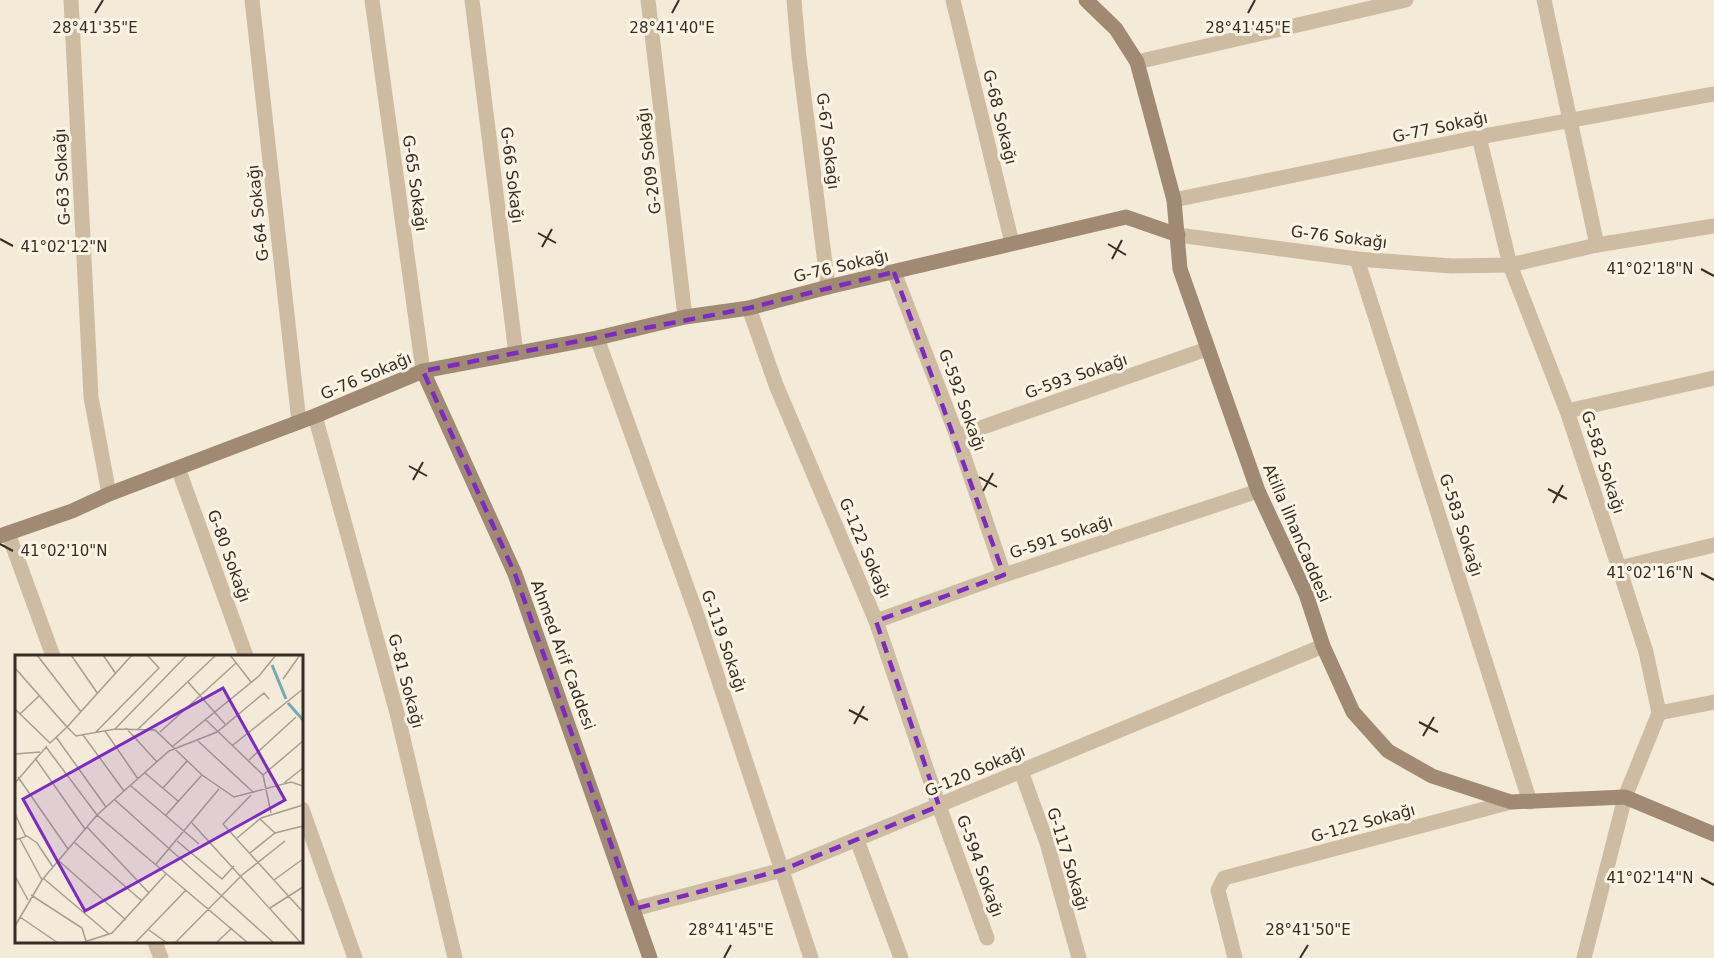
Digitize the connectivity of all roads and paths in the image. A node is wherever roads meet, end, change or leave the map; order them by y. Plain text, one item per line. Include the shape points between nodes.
1 (71, 0) edge
2 (252, 0) edge
3 (372, 0) edge
4 (472, 0) edge
5 (648, 0) edge
6 (794, 0) edge
7 (953, 0) edge
8 (1086, 0) edge
9 (1406, 0) edge
10 (1544, 0) edge
11 (1137, 62) junction
12 (1714, 94) edge
13 (1570, 119) junction
14 (1479, 137) junction
15 (1174, 200) junction
16 (1714, 226) edge
17 (1178, 235) junction
18 (1012, 243) junction
19 (1597, 245) junction
20 (1357, 259) junction
21 (1510, 265) junction
22 (894, 272) junction
23 (828, 286) junction
24 (749, 308) junction
25 (686, 317) junction
26 (597, 338) junction
27 (1207, 349) junction
28 (516, 354) junction
29 (423, 371) junction
30 (1714, 378) edge
31 (1567, 411) junction
32 (315, 416) junction
33 (299, 422) junction
34 (957, 436) junction
35 (178, 468) junction
36 (1258, 491) junction
37 (109, 494) junction
38 (4, 534) edge
39 (1714, 545) edge
40 (1619, 568) junction
41 (1004, 575) junction
42 (876, 621) junction
43 (1323, 646) junction
44 (52, 655) edge
45 (245, 655) edge
46 (1714, 702) edge
47 (1659, 713) junction
48 (1021, 771) junction
49 (1625, 797) junction
50 (1511, 802) junction
51 (1530, 802) junction
52 (939, 806) junction
53 (303, 812) edge
54 (1714, 834) edge
55 (857, 840) junction
56 (782, 870) junction
57 (634, 909) junction
58 (987, 938) dead end
59 (155, 943) edge
60 (161, 958) edge
61 (355, 958) edge
62 (455, 958) edge
63 (650, 958) edge
64 (811, 958) edge
65 (901, 958) edge
66 (1079, 958) edge
67 (1235, 958) edge
68 (1584, 958) edge

1 - 37 street, G-63 Sokağı via 91,398
2 - 33 street, G-64 Sokağı
3 - 29 street, G-65 Sokağı
4 - 28 street, G-66 Sokağı
5 - 25 street, G-209 Sokağı
6 - 23 street, G-67 Sokağı
7 - 18 street, G-68 Sokağı
8 - 11 street, Atilla İlhanCaddesi via 1116,29
9 - 11 street
10 - 13 street
11 - 15 street, Atilla İlhanCaddesi
12 - 13 street, G-77 Sokağı
13 - 14 street, G-77 Sokağı
13 - 19 street
14 - 15 street, G-77 Sokağı
14 - 21 street, G-582 Sokağı
15 - 17 street, Atilla İlhanCaddesi
16 - 19 street, G-76 Sokağı
17 - 18 street, G-76 Sokağı via 1126,217
17 - 20 street, G-76 Sokağı
17 - 27 street, Atilla İlhanCaddesi via 1180,269
18 - 22 street, G-76 Sokağı
19 - 21 street, G-76 Sokağı
20 - 21 street, G-76 Sokağı via 1452,266
20 - 51 street, G-583 Sokağı
21 - 31 street, G-582 Sokağı
22 - 23 street, G-76 Sokağı
22 - 34 street, G-592 Sokağı
23 - 24 street, G-76 Sokağı
24 - 25 street, G-76 Sokağı
24 - 42 street, G-122 Sokağı via 776,385
25 - 26 street, G-76 Sokağı
26 - 28 street, G-76 Sokağı
26 - 56 street, G-119 Sokağı via 698,618
27 - 34 street, G-593 Sokağı
27 - 36 street, Atilla İlhanCaddesi
28 - 29 street, G-76 Sokağı
29 - 32 street, G-76 Sokağı
29 - 57 street, Ahmed Arif Caddesi via 515,574
30 - 31 street
31 - 40 street, G-582 Sokağı
32 - 33 street, G-76 Sokağı
32 - 62 street, G-81 Sokağı via 396,712
33 - 35 street, G-76 Sokağı
34 - 41 street, G-592 Sokağı
35 - 37 street, G-76 Sokağı
35 - 45 street, G-80 Sokağı
36 - 41 street, G-591 Sokağı
36 - 43 street, Atilla İlhanCaddesi via 1306,594
37 - 38 street, G-76 Sokağı
38 - 44 street
39 - 40 street
40 - 47 street, G-582 Sokağı via 1646,652
41 - 42 street, G-591 Sokağı
42 - 52 street, G-122 Sokağı
43 - 48 street, G-120 Sokağı
43 - 50 street, Atilla İlhanCaddesi via 1353,712 1388,751 1432,776
46 - 47 street
47 - 49 street
48 - 52 street, G-120 Sokağı
48 - 66 street, G-117 Sokağı via 1047,843
49 - 51 street, Atilla İlhanCaddesi
49 - 54 street, Atilla İlhanCaddesi
49 - 68 street
50 - 51 street, Atilla İlhanCaddesi
50 - 67 street, G-122 Sokağı via 1224,878 1218,890
52 - 55 street, G-120 Sokağı
52 - 58 street, G-594 Sokağı
53 - 61 street
55 - 56 street, G-120 Sokağı
55 - 65 street
56 - 57 street, G-120 Sokağı
56 - 64 street, G-119 Sokağı
57 - 63 street, Ahmed Arif Caddesi
59 - 60 street

